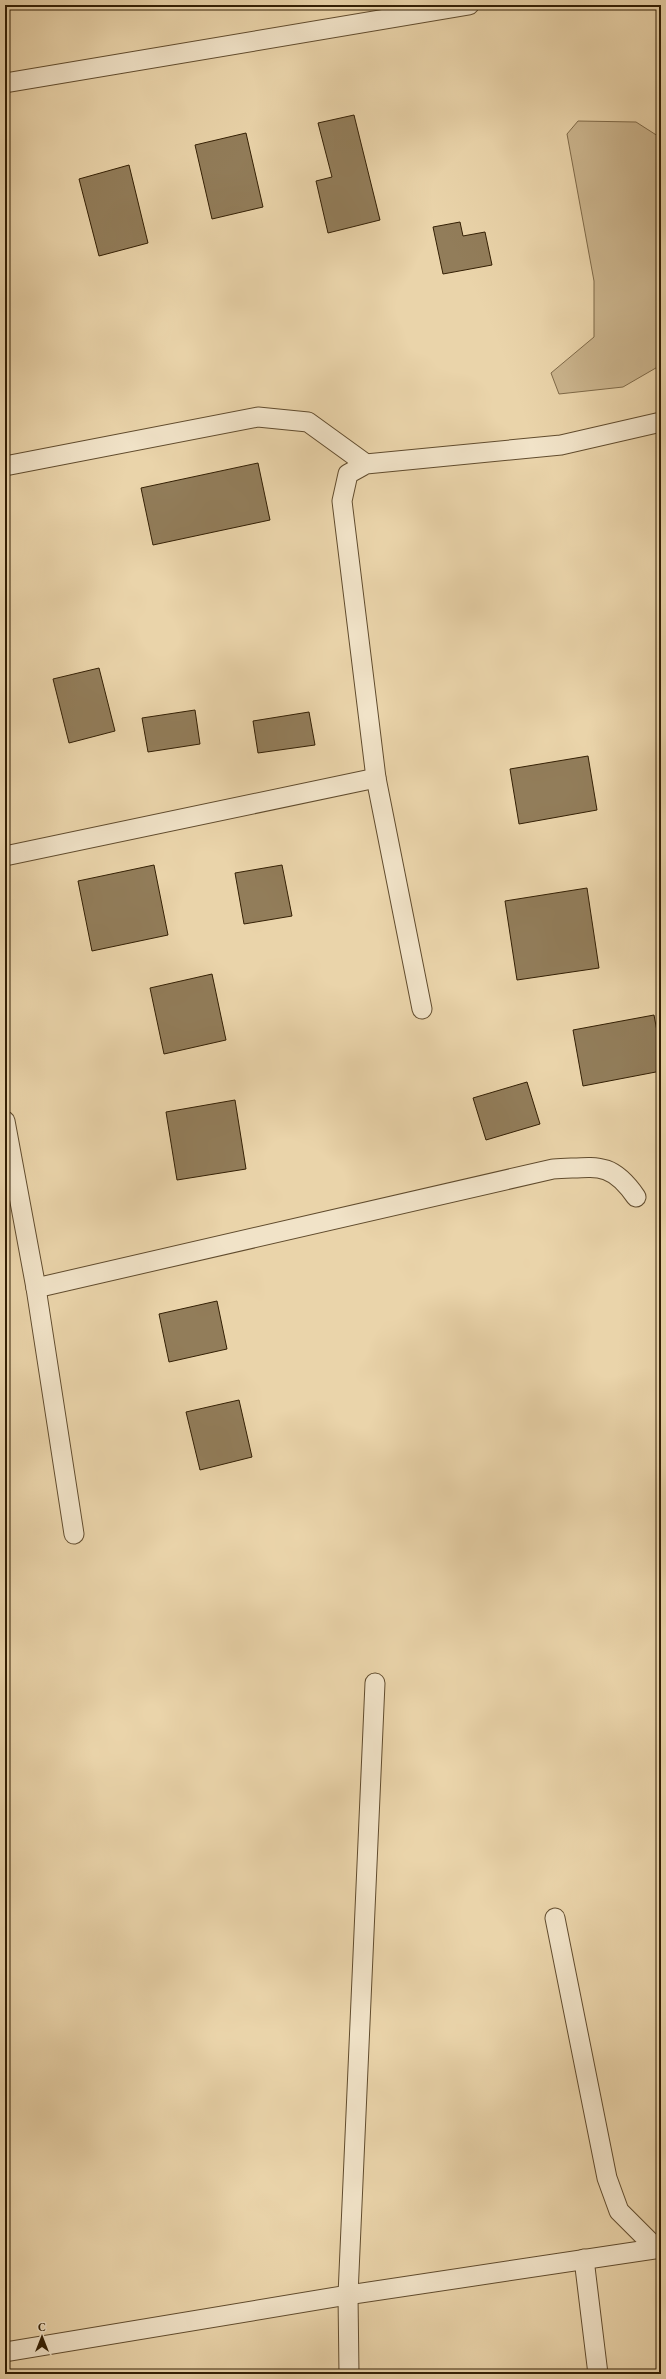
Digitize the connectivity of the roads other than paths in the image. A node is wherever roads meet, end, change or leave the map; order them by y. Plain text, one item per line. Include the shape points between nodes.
1 (469, 5) edge
2 (5, 83) edge
3 (661, 422) edge
4 (366, 464) junction
5 (5, 466) edge
6 (376, 778) junction
7 (5, 856) edge
8 (422, 1009) dead end
9 (5, 1121) edge
10 (636, 1197) dead end
11 (36, 1288) junction
12 (74, 1534) dead end
13 (375, 1683) dead end
14 (555, 1918) dead end
15 (659, 2248) edge
16 (584, 2259) junction
17 (348, 2294) junction
18 (5, 2352) edge
19 (349, 2374) edge
20 (598, 2374) edge

1 - 2 lane
3 - 4 lane via 561,445
4 - 5 lane via 308,422 258,418
4 - 6 lane via 348,474 342,501
6 - 7 lane
6 - 8 lane
9 - 11 lane
10 - 11 lane via 624,1180 605,1168 553,1169
11 - 12 lane
13 - 17 lane
14 - 15 lane via 607,2178 618,2211
15 - 16 lane
16 - 17 lane
16 - 20 lane
17 - 18 lane
17 - 19 lane

